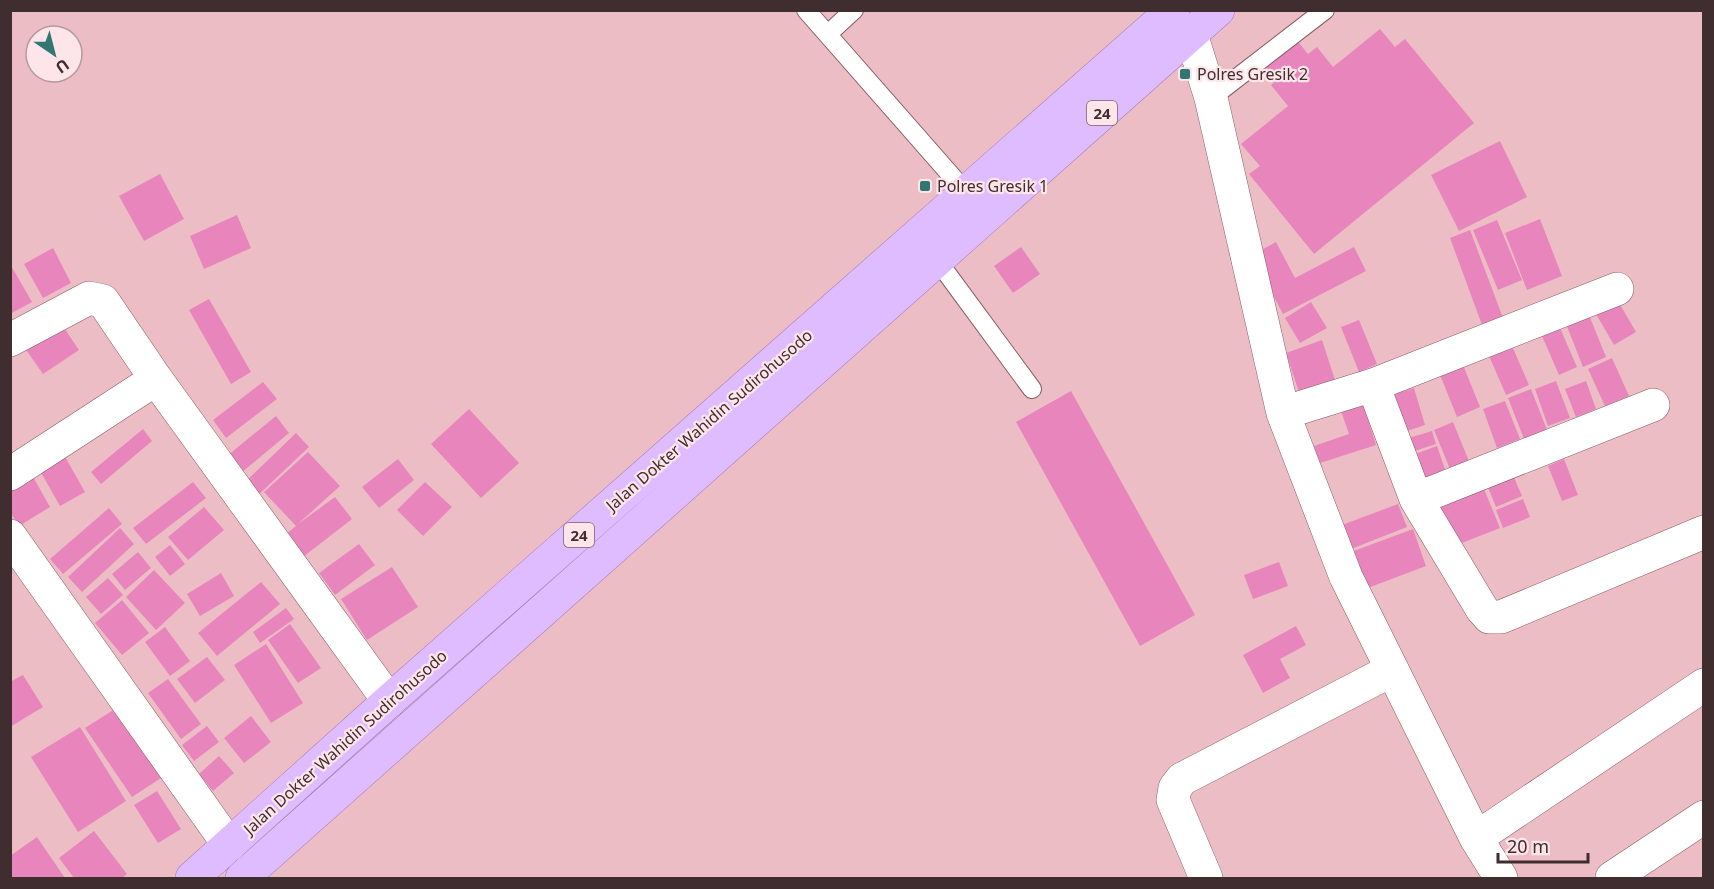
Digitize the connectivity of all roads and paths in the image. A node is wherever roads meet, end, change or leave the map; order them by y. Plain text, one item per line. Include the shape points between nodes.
1 (806, 10) edge
2 (854, 10) edge
3 (1218, 10) edge
4 (1325, 10) edge
5 (1182, 22) edge
6 (828, 34) junction
7 (1211, 98) junction
8 (976, 204) junction
9 (937, 260) junction
10 (1617, 289) dead end
11 (10, 340) edge
12 (156, 379) junction
13 (1373, 385) junction
14 (1032, 389) dead end
15 (1653, 405) dead end
16 (1283, 413) junction
17 (10, 474) edge
18 (1416, 498) junction
19 (1704, 532) edge
20 (10, 536) edge
21 (1392, 670) junction
22 (1704, 685) edge
23 (389, 701) junction
24 (1704, 817) edge
25 (1476, 838) junction
26 (229, 845) junction
27 (192, 879) edge
28 (242, 879) edge
29 (1206, 879) edge
30 (1501, 879) edge
31 (1612, 879) edge

1 - 6 lane
2 - 6 lane
3 - 5 highway, Jalan Dokter Wahidin Sudirohusodo / 24
4 - 7 lane
5 - 7 street
5 - 8 highway, Jalan Dokter Wahidin Sudirohusodo / 24
6 - 8 lane
7 - 16 street
8 - 9 highway, Jalan Dokter Wahidin Sudirohusodo / 24
8 - 23 highway, Jalan Dokter Wahidin Sudirohusodo / 24
9 - 14 lane
9 - 28 highway, Jalan Dokter Wahidin Sudirohusodo / 24
10 - 13 street
11 - 12 street via 89,297 95,298 103,302
12 - 17 street
12 - 23 street
13 - 16 street
13 - 18 street
15 - 18 street
16 - 21 street via 1346,577
18 - 19 street via 1490,617 1501,617
20 - 26 street
21 - 25 street
21 - 29 street via 1182,779 1174,788 1173,800
22 - 25 street
23 - 26 highway, Jalan Dokter Wahidin Sudirohusodo / 24
24 - 31 street
25 - 30 street
26 - 27 highway, Jalan Dokter Wahidin Sudirohusodo / 24

